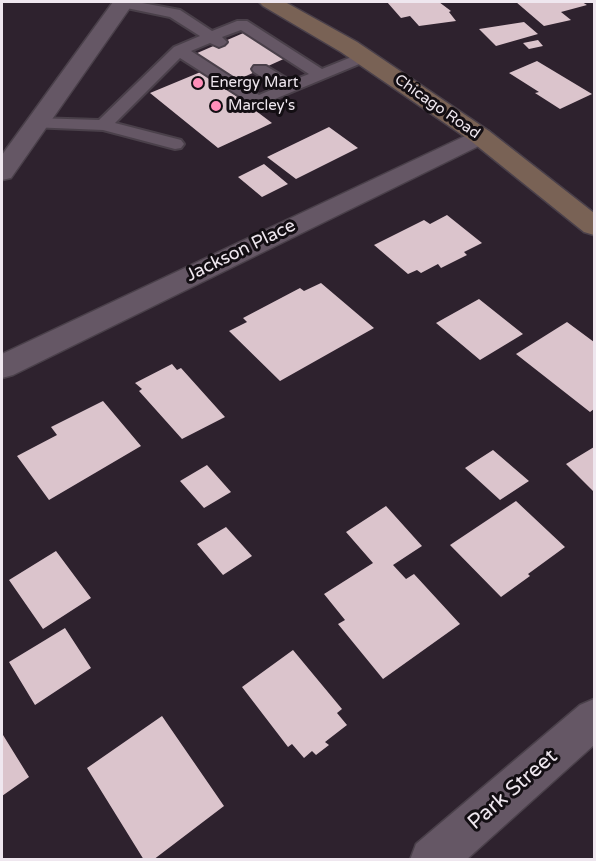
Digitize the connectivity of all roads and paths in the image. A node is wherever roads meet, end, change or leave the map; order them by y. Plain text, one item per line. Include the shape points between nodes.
1 (123, 2) edge
2 (270, 2) edge
3 (216, 40) junction
4 (179, 50) junction
5 (364, 57) junction
6 (260, 69) dead end
7 (320, 74) junction
8 (289, 87) junction
9 (36, 123) junction
10 (104, 125) junction
11 (480, 136) junction
12 (175, 144) dead end
13 (2, 172) edge
14 (594, 226) edge
15 (2, 367) edge
16 (594, 720) edge
17 (432, 860) edge

1 - 3 lane via 175,13
1 - 9 street
2 - 5 main road, Chicago Road
3 - 4 lane
3 - 7 lane via 242,24
4 - 8 lane via 258,101
4 - 10 lane
5 - 7 lane
5 - 11 main road, Chicago Road
6 - 8 lane
7 - 8 lane
9 - 10 lane
9 - 13 street
10 - 12 lane
11 - 14 main road, Chicago Road
11 - 15 street, Jackson Place
16 - 17 street, Park Street

